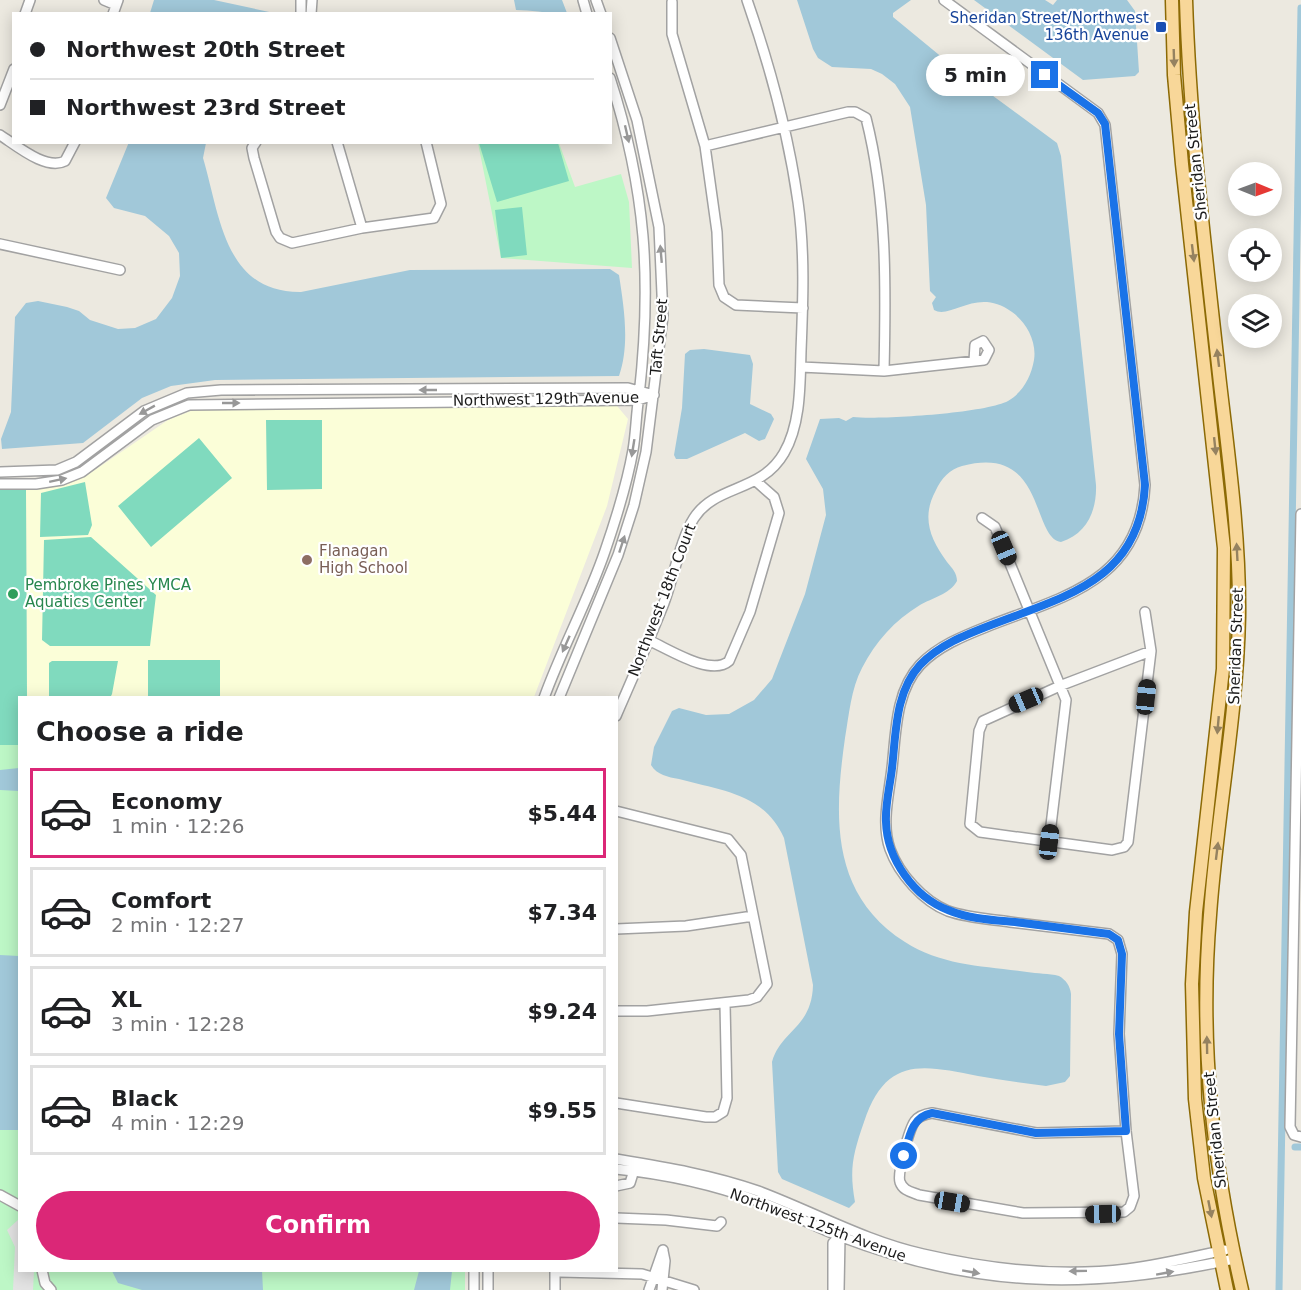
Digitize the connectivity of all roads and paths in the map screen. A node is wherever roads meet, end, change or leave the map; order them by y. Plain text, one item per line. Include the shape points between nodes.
1 (105, 0) edge
2 (747, 0) edge
3 (944, 0) edge
4 (1172, 0) edge
5 (1186, 0) edge
6 (672, 2) dead end
7 (118, 5) edge
8 (615, 62) edge
9 (12, 74) edge
10 (612, 85) edge
11 (0, 105) edge
12 (785, 127) junction
13 (15, 144) edge
14 (74, 144) edge
15 (338, 144) edge
16 (427, 144) edge
17 (254, 145) edge
18 (705, 146) junction
19 (645, 156) junction
20 (633, 159) junction
21 (362, 228) junction
22 (0, 244) edge
23 (120, 270) dead end
24 (646, 283) junction
25 (663, 283) junction
26 (803, 308) junction
27 (974, 361) dead end
28 (801, 367) junction
29 (884, 371) junction
30 (328, 390) junction
31 (639, 395) junction
32 (654, 395) junction
33 (337, 403) junction
34 (0, 472) edge
35 (757, 482) junction
36 (0, 484) edge
37 (1301, 514) edge
38 (982, 518) dead end
39 (589, 593) junction
40 (601, 598) junction
41 (1031, 610) junction
42 (1145, 612) dead end
43 (648, 640) junction
44 (1150, 651) junction
45 (1062, 685) junction
46 (545, 696) edge
47 (560, 696) edge
48 (618, 711) edge
49 (1299, 741) edge
50 (618, 812) edge
51 (1049, 842) junction
52 (753, 916) junction
53 (618, 929) edge
54 (725, 1004) junction
55 (618, 1011) edge
56 (618, 1103) edge
57 (1126, 1131) junction
58 (1297, 1136) edge
59 (618, 1160) edge
60 (635, 1166) junction
61 (618, 1169) edge
62 (618, 1186) edge
63 (0, 1195) edge
64 (18, 1205) edge
65 (618, 1218) edge
66 (721, 1222) dead end
67 (840, 1236) junction
68 (1233, 1254) junction
69 (1220, 1257) junction
70 (42, 1272) edge
71 (474, 1272) edge
72 (488, 1272) edge
73 (558, 1272) edge
74 (577, 1272) edge
75 (653, 1276) junction
76 (663, 1285) edge
77 (51, 1290) edge
78 (474, 1290) edge
79 (488, 1290) edge
80 (555, 1290) edge
81 (649, 1290) edge
82 (694, 1290) edge
83 (833, 1290) edge
84 (839, 1290) edge
85 (1227, 1290) edge
86 (1242, 1290) edge

1 - 7 street
2 - 12 street, Northwest 18th Court
3 - 41 street via 1098,113 1105,124 1145,485 1144,510 1138,531 1120,558 1097,580
4 -> 69 main road, Sheridan Street via 1182,164 1224,548 1223,669 1196,912 1192,984 1195,1099 1203,1178
68 -> 5 main road, Sheridan Street via 1209,1102 1206,989 1210,914 1236,674 1238,551 1196,168
6 - 18 street via 672,34
8 - 19 street, Taft Street
9 - 11 street
10 -> 20 street, Taft Street
12 - 18 street
12 - 26 street, Northwest 18th Court via 798,204
12 - 29 street via 855,112 866,118 881,208 886,285
13 - 14 street via 44,161 61,164
15 - 21 street
16 - 21 street via 439,190 439,213 426,221
17 - 21 street via 276,232 285,242
18 - 26 street via 717,232 719,285 728,302
19 - 20 street
25 -> 19 street, Taft Street via 659,227
20 - 24 street, Taft Street via 644,233
22 - 23 street
24 - 25 street
24 - 31 street, Taft Street via 645,354
25 - 32 street, Taft Street
26 - 28 street, Northwest 18th Court
27 - 29 street
28 - 29 street
28 - 35 street, Northwest 18th Court via 792,433 784,453
31 -> 30 street, Northwest 129th Avenue via 628,387
30 - 33 street
30 -> 34 street, Northwest 129th Avenue via 188,393 144,411 76,462 57,470
31 - 32 street, Northwest 129th Avenue
31 - 33 street, Northwest 129th Avenue
31 -> 39 street, Taft Street via 633,450 621,501
40 -> 32 street, Taft Street via 634,505
36 -> 33 street, Northwest 129th Avenue via 36,484 82,472 152,420 189,405
35 - 43 street, Northwest 18th Court via 711,499 693,519
35 - 43 street via 774,496 779,513 750,612 729,661 723,666 708,667
37 - 49 street
38 - 41 street via 995,527
39 - 40 street
39 -> 46 street, Taft Street
40 - 47 street, Taft Street
41 - 45 street
41 - 57 street via 960,637 919,667 900,702 885,822 890,850 910,883 947,910 970,917 1109,934 1118,940 1122,954 1119,1034
42 - 44 street
43 - 48 street, Northwest 18th Court
44 - 45 street
44 - 51 street via 1131,835 1124,847 1112,850
45 - 51 street via 1066,700
45 - 51 street via 983,721 970,824 975,829
49 - 58 street via 1290,1127
50 - 52 street via 728,839 741,855
52 - 53 street via 686,926
52 - 54 street via 765,974 764,991 758,997
54 - 55 street
54 - 56 street via 727,1098 723,1112 706,1117
57 - 57 street via 1134,1196 1124,1212 1023,1213 919,1195 904,1189 898,1173 915,1122 932,1113 1036,1133
59 - 60 street, Northwest 125th Avenue
60 - 61 street, Northwest 125th Avenue
60 - 62 street via 630,1184
60 - 67 street, Northwest 125th Avenue via 731,1192
69 -> 60 street, Northwest 125th Avenue via 1103,1271 1043,1270 960,1261 883,1242 728,1181
63 - 64 street
65 - 66 street via 717,1226
67 -> 69 street, Northwest 125th Avenue via 962,1271 1062,1282 1128,1279
67 - 83 street via 833,1243
67 - 84 street
68 - 69 street, Northwest 125th Avenue
68 - 86 main road, Sheridan Street
69 - 85 main road, Sheridan Street
70 - 77 street
71 - 78 street
72 - 79 street
73 - 80 street
74 - 75 street
75 - 76 street
75 - 76 street via 663,1250
75 - 81 street
76 - 82 street

